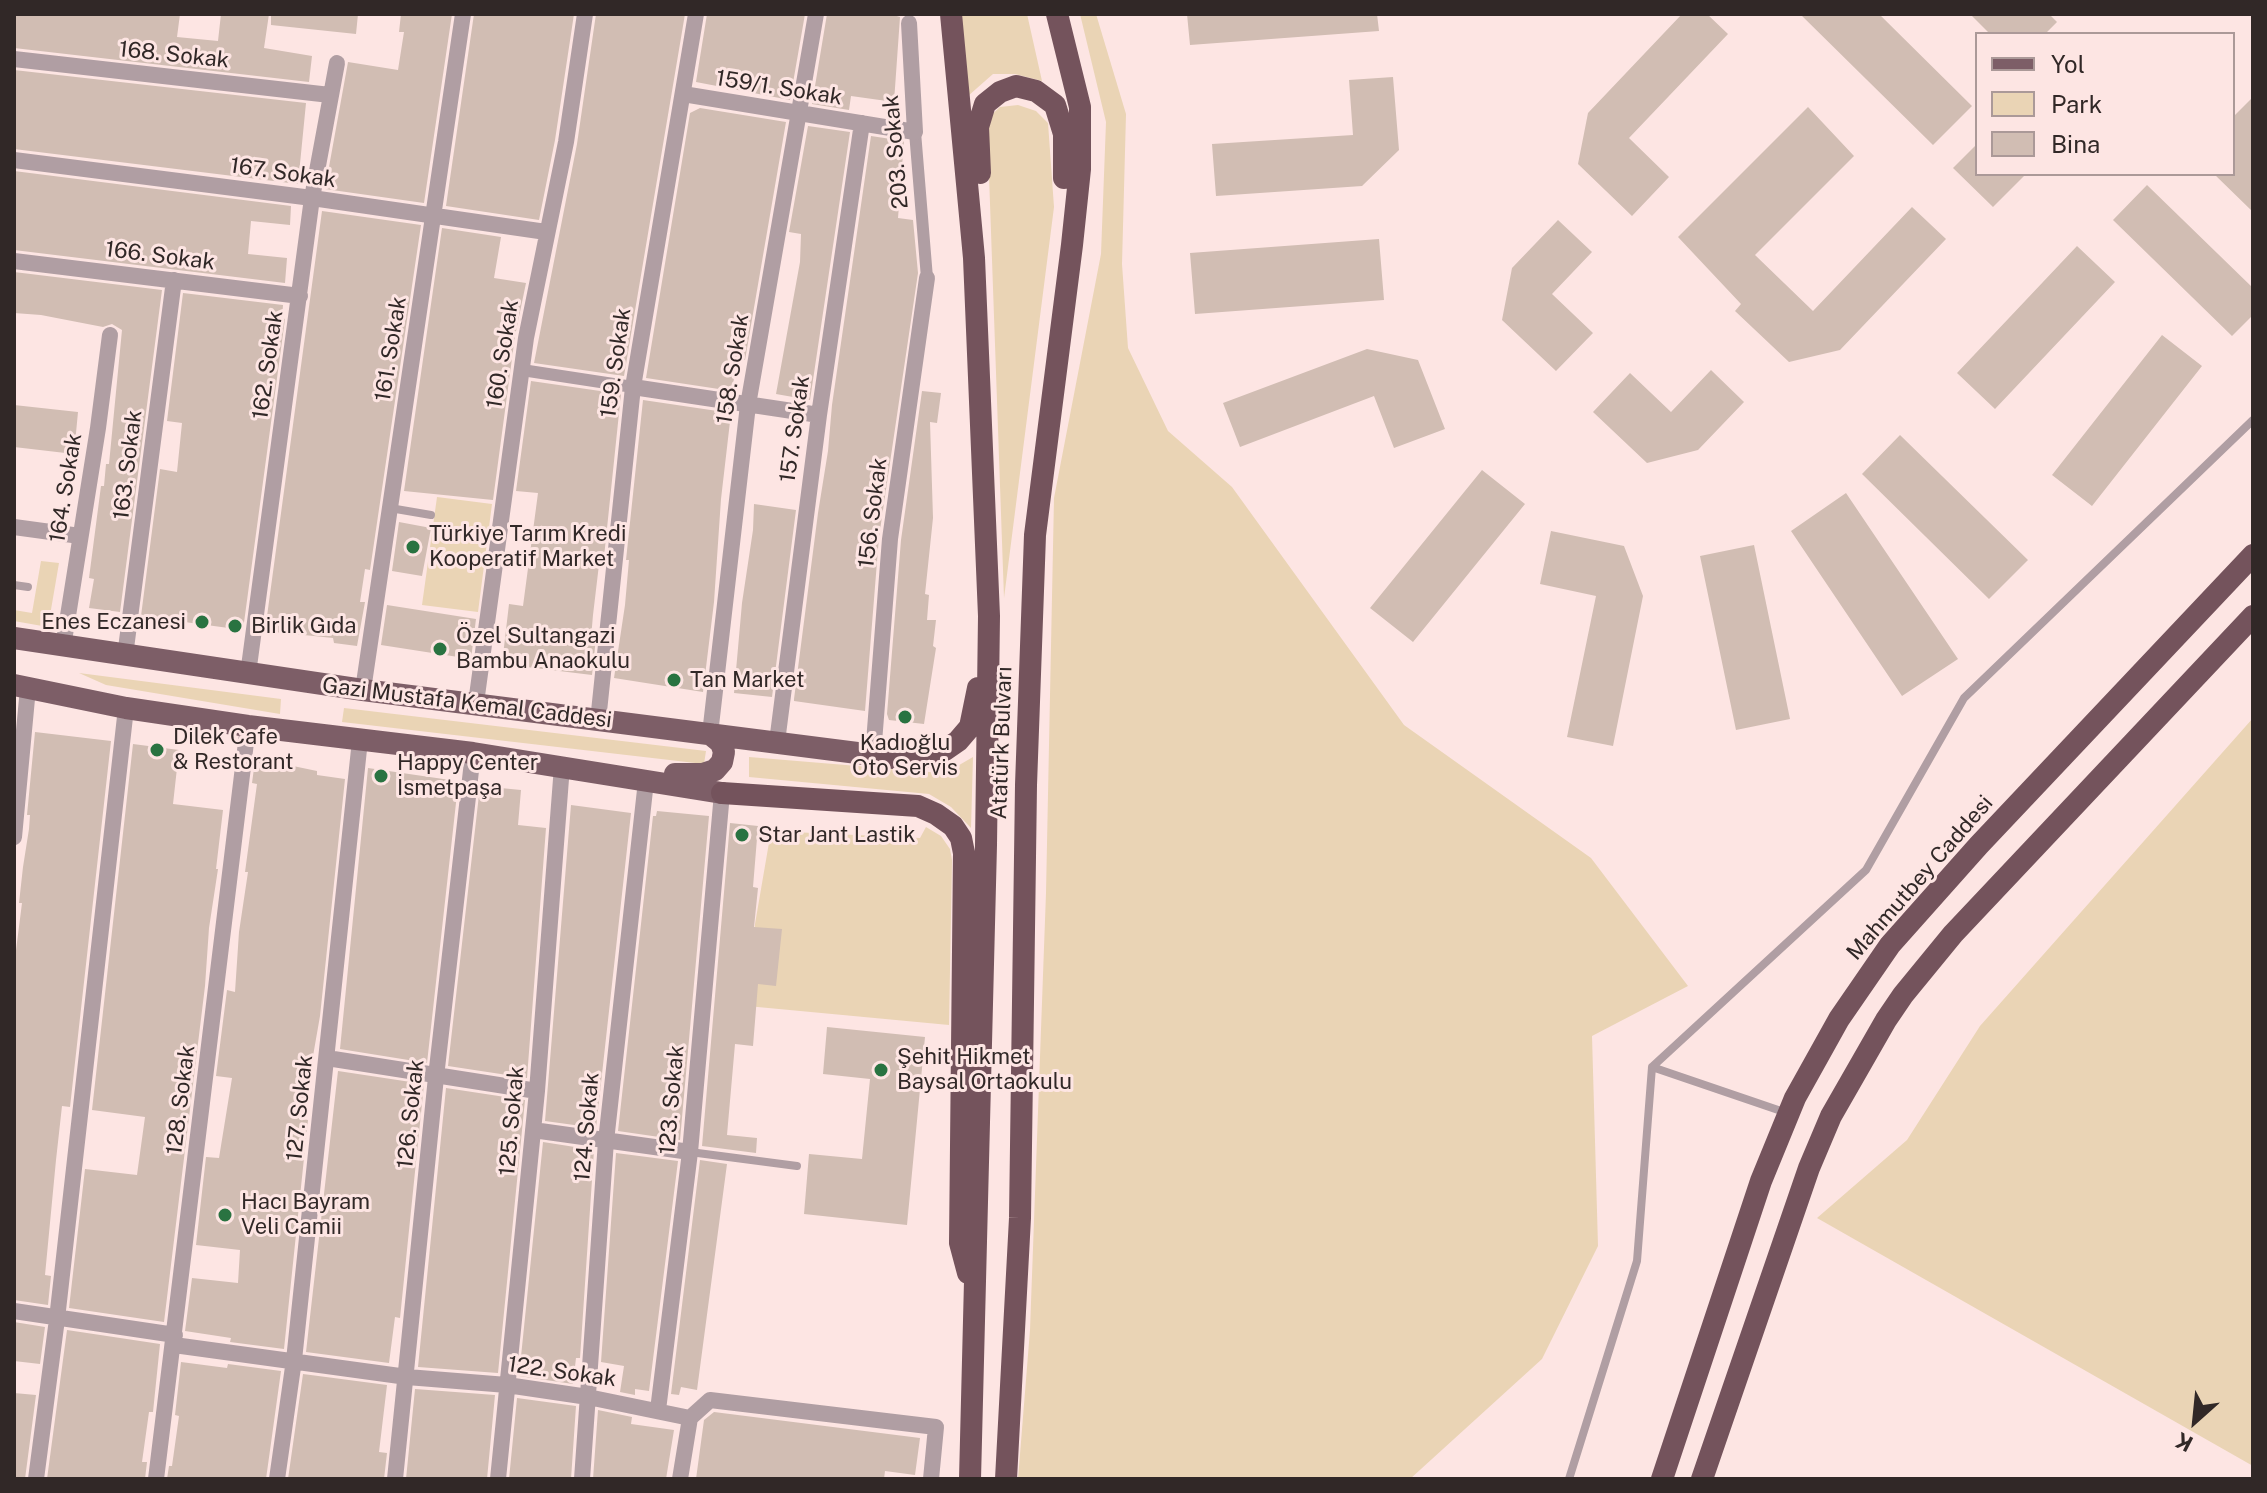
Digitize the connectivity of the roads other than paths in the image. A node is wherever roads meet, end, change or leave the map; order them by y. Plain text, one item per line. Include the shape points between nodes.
1 (463, 14) edge
2 (585, 14) edge
3 (696, 14) edge
4 (816, 14) edge
5 (951, 14) edge
6 (1057, 14) edge
7 (909, 23) dead end
8 (14, 59) edge
9 (337, 63) dead end
10 (683, 94) junction
11 (330, 95) junction
12 (801, 113) junction
13 (862, 123) junction
14 (915, 132) junction
15 (14, 160) edge
16 (312, 198) junction
17 (434, 216) junction
18 (546, 232) junction
19 (974, 258) junction
20 (14, 261) edge
21 (1068, 274) junction
22 (927, 278) joint
23 (174, 280) junction
24 (300, 296) junction
25 (110, 335) dead end
26 (522, 370) junction
27 (633, 387) junction
28 (748, 405) junction
29 (819, 415) junction
30 (2253, 420) edge
31 (390, 508) junction
32 (431, 515) dead end
33 (14, 527) edge
34 (80, 536) junction
35 (2253, 555) edge
36 (14, 585) edge
37 (28, 587) dead end
38 (989, 616) junction
39 (2253, 616) edge
40 (14, 638) edge
41 (14, 645) edge
42 (63, 647) junction
43 (125, 656) junction
44 (248, 674) junction
45 (19, 687) edge
46 (363, 690) junction
47 (476, 703) junction
48 (126, 708) junction
49 (598, 721) junction
50 (248, 726) junction
51 (710, 734) junction
52 (360, 740) junction
53 (777, 742) junction
54 (473, 753) junction
55 (873, 755) junction
56 (562, 766) junction
57 (646, 781) junction
58 (722, 793) junction
59 (15, 817) edge
60 (14, 837) edge
61 (327, 1058) junction
62 (1652, 1067) junction
63 (436, 1077) junction
64 (537, 1091) junction
65 (1788, 1114) junction
66 (533, 1130) junction
67 (606, 1141) junction
68 (690, 1152) junction
69 (797, 1166) dead end
70 (974, 1294) junction
71 (14, 1311) edge
72 (57, 1319) junction
73 (174, 1340) junction
74 (294, 1360) junction
75 (407, 1377) junction
76 (507, 1385) junction
77 (588, 1397) junction
78 (658, 1410) junction
79 (690, 1418) junction
80 (36, 1479) edge
81 (156, 1479) edge
82 (277, 1479) edge
83 (395, 1479) edge
84 (498, 1479) edge
85 (582, 1479) edge
86 (680, 1479) edge
87 (931, 1479) edge
88 (970, 1479) edge
89 (1006, 1479) edge
90 (1569, 1479) edge
91 (1662, 1479) edge
92 (1702, 1479) edge

1 - 17 street, 161. Sokak
2 - 18 street, 160. Sokak
3 - 10 street, 159. Sokak
4 - 12 street, 158. Sokak
5 - 19 highway, Atatürk Bulvarı
6 - 21 highway, Atatürk Bulvarı via 1080,107 1080,169
7 - 14 street, 203. Sokak
8 - 11 street, 168. Sokak
9 - 11 street, 162. Sokak
10 - 12 street, 159/1. Sokak
10 - 27 street, 159. Sokak
11 - 16 street, 162. Sokak
12 - 13 street, 159/1. Sokak
12 - 28 street, 158. Sokak
13 - 14 street, 159/1. Sokak
13 - 29 street, 157. Sokak
14 - 22 street, 203. Sokak
15 - 16 street, 167. Sokak
16 - 17 street, 167. Sokak
16 - 24 street, 162. Sokak
17 - 18 street, 167. Sokak
17 - 31 street, 161. Sokak
18 - 26 street, 160. Sokak
19 - 21 highway via 983,211 978,127 985,104 1016,86 1036,91 1055,105 1064,134 1059,225
19 - 38 highway, Atatürk Bulvarı
20 - 23 street, 166. Sokak
21 - 89 highway, Atatürk Bulvarı via 1035,535 1020,1218
22 - 55 street, 156. Sokak via 890,539
23 - 24 street, 166. Sokak
23 - 43 street, 163. Sokak
24 - 44 street, 162. Sokak
25 - 34 street, 164. Sokak
26 - 27 street
26 - 47 street, 160. Sokak
27 - 28 street
27 - 49 street, 159. Sokak
28 - 29 street
28 - 51 street, 158. Sokak
29 - 53 street, 157. Sokak
30 - 62 lane via 1964,698 1866,870
31 - 32 lane
31 - 46 street, 161. Sokak
33 - 34 street
34 - 42 street, 164. Sokak
35 - 65 highway, Mahmutbey Caddesi via 1890,945 1832,1030
36 - 37 lane
38 - 55 highway via 970,727 945,750 923,758
38 - 70 highway, Atatürk Bulvarı
39 - 92 highway via 1953,934 1886,1020 1831,1116 1809,1168
40 - 42 main road
41 - 42 main road
42 - 43 main road, Gazi Mustafa Kemal Caddesi
43 - 44 main road, Gazi Mustafa Kemal Caddesi
44 - 46 main road, Gazi Mustafa Kemal Caddesi
45 - 48 main road
45 - 59 street
46 - 47 main road, Gazi Mustafa Kemal Caddesi
47 - 49 main road, Gazi Mustafa Kemal Caddesi
48 - 50 main road
48 - 72 street
49 - 51 main road, Gazi Mustafa Kemal Caddesi
50 - 52 main road
50 - 73 street, 128. Sokak
51 - 53 main road, Gazi Mustafa Kemal Caddesi
51 - 57 main road via 724,752 715,770
52 - 54 main road
52 - 61 street, 127. Sokak
53 - 55 main road, Gazi Mustafa Kemal Caddesi
54 - 56 main road
54 - 63 street, 126. Sokak
56 - 57 main road
56 - 64 street, 125. Sokak
57 - 58 main road
57 - 67 street, 124. Sokak
58 - 68 street, 123. Sokak
58 - 70 highway via 918,806 953,826 961,838 960,1243
59 - 60 street
61 - 63 street
61 - 74 street, 127. Sokak
62 - 65 lane
62 - 90 lane via 1637,1261
63 - 64 street
63 - 75 street, 126. Sokak
64 - 66 street, 125. Sokak
65 - 91 highway, Mahmutbey Caddesi
66 - 67 street
66 - 76 street, 125. Sokak
67 - 68 street
67 - 77 street, 124. Sokak
68 - 69 lane
68 - 78 street, 123. Sokak
70 - 88 highway, Atatürk Bulvarı
71 - 72 street, 122. Sokak
72 - 73 street, 122. Sokak
72 - 80 street
73 - 74 street, 122. Sokak
73 - 81 street, 128. Sokak
74 - 75 street, 122. Sokak
74 - 82 street, 127. Sokak
75 - 76 street, 122. Sokak
75 - 83 street, 126. Sokak
76 - 77 street, 122. Sokak
76 - 84 street, 125. Sokak
77 - 78 street, 122. Sokak
77 - 85 street, 124. Sokak
78 - 79 street, 122. Sokak
79 - 86 street
79 - 87 street via 710,1400 936,1427

